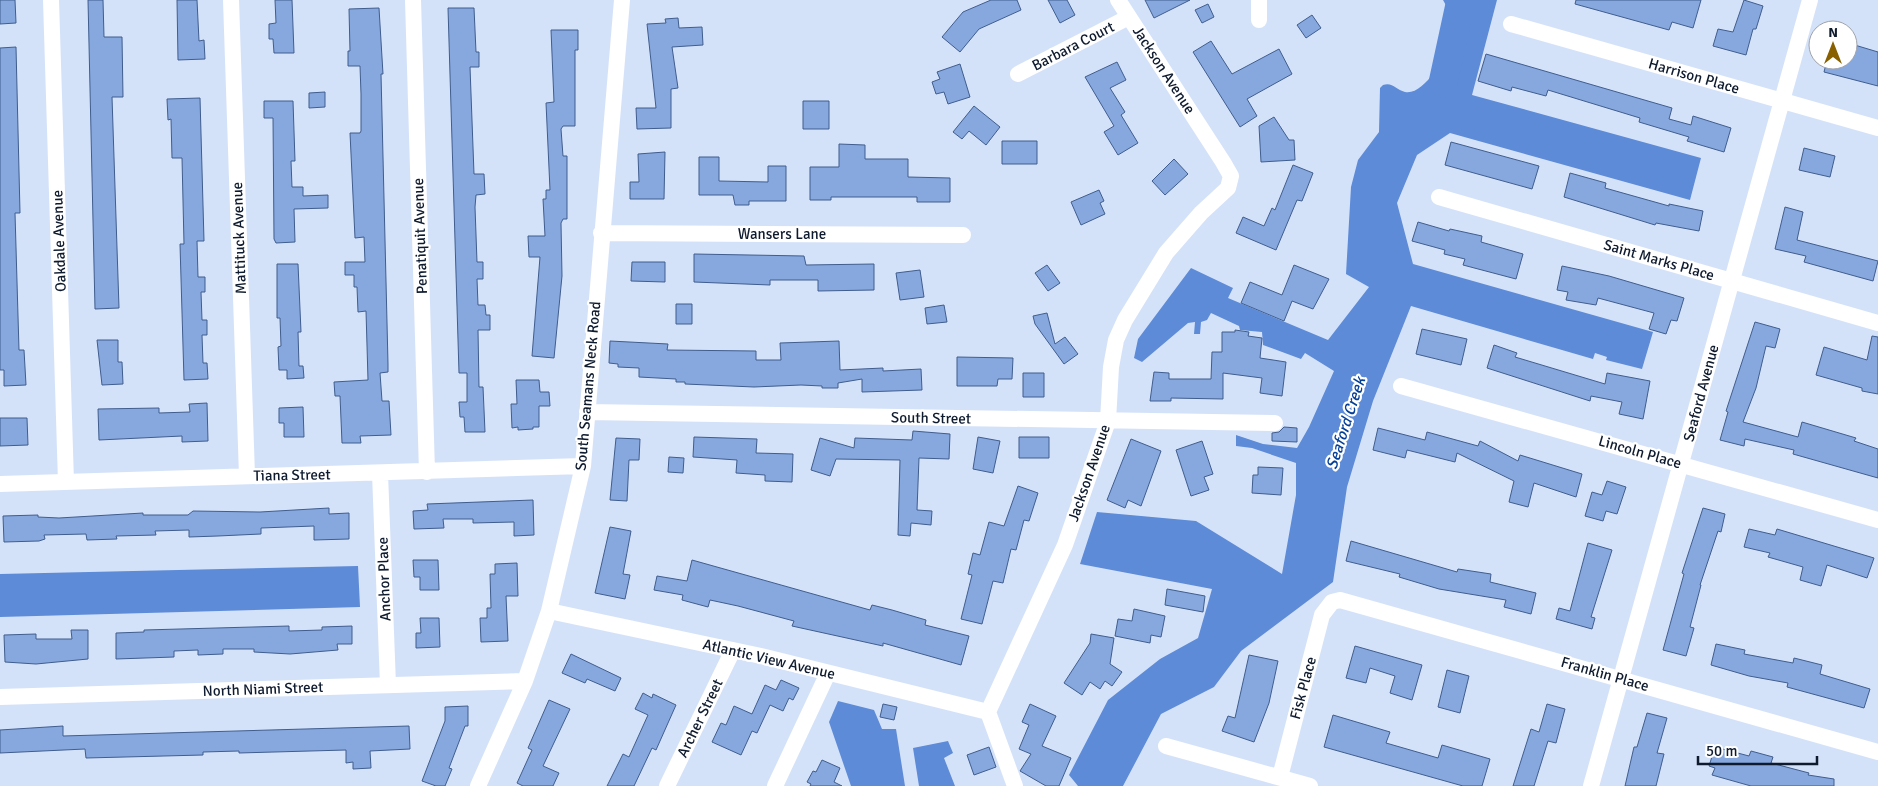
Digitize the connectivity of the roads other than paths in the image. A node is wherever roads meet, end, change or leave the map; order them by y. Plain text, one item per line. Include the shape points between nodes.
1 (51, 0) edge
2 (231, 0) edge
3 (413, 0) edge
4 (622, 0) edge
5 (1118, 0) edge
6 (1258, 0) edge
7 (1810, 0) edge
8 (1129, 17) junction
9 (1259, 20) dead end
10 (1510, 24) dead end
11 (1018, 74) dead end
12 (1782, 101) junction
13 (1878, 128) edge
14 (1439, 197) dead end
15 (602, 233) junction
16 (963, 235) dead end
17 (1732, 281) junction
18 (1878, 323) edge
19 (1401, 386) dead end
20 (587, 412) junction
21 (1108, 421) junction
22 (1275, 423) dead end
23 (1681, 464) junction
24 (583, 466) junction
25 (427, 472) junction
26 (380, 473) junction
27 (247, 476) junction
28 (66, 482) junction
29 (0, 484) edge
30 (1878, 520) edge
31 (1332, 602) joint
32 (548, 611) junction
33 (733, 650) junction
34 (828, 673) junction
35 (1621, 679) junction
36 (526, 681) junction
37 (388, 685) junction
38 (0, 697) edge
39 (988, 712) junction
40 (1166, 746) dead end
41 (1878, 752) edge
42 (1280, 777) junction
43 (478, 786) edge
44 (667, 786) edge
45 (774, 786) edge
46 (1015, 786) edge
47 (1310, 786) edge
48 (1592, 786) edge

1 - 28 street, Oakdale Avenue
2 - 27 street, Mattituck Avenue
3 - 25 street, Penatiquit Avenue
4 - 15 street, South Seamans Neck Road
5 - 8 street, Jackson Avenue
6 - 9 street
7 - 12 street, Seaford Avenue
8 - 11 street, Barbara Court
8 - 21 street, Jackson Avenue via 1223,162 1231,182 1166,252 1125,320 1116,340 1111,366
10 - 12 street, Harrison Place
12 - 13 street, Harrison Place
12 - 17 street, Seaford Avenue
14 - 17 street, Saint Marks Place
15 - 16 street, Wansers Lane
15 - 20 street, South Seamans Neck Road
17 - 18 street, Saint Marks Place
17 - 23 street, Seaford Avenue
19 - 23 street, Lincoln Place
20 - 21 street, South Street
20 - 24 street, South Seamans Neck Road
21 - 22 street, South Street
21 - 39 street, Jackson Avenue via 1065,545
23 - 30 street, Lincoln Place
23 - 35 street, Seaford Avenue
24 - 25 street, Tiana Street
24 - 32 street, South Seamans Neck Road
25 - 26 street, Tiana Street
26 - 27 street, Tiana Street
26 - 37 street, Anchor Place
27 - 28 street, Tiana Street
28 - 29 street, Tiana Street
31 - 35 street, Franklin Place via 1348,602
31 - 42 street, Fisk Place via 1322,615
32 - 33 street, Atlantic View Avenue
32 - 36 street, South Seamans Neck Road
33 - 34 street, Atlantic View Avenue
33 - 44 street, Archer Street
34 - 39 street, Atlantic View Avenue
34 - 45 street
35 - 41 street, Franklin Place
35 - 48 street, Seaford Avenue
36 - 37 street, North Niami Street
36 - 43 street, South Seamans Neck Road
37 - 38 street, North Niami Street
39 - 46 street
40 - 42 street
42 - 47 street

